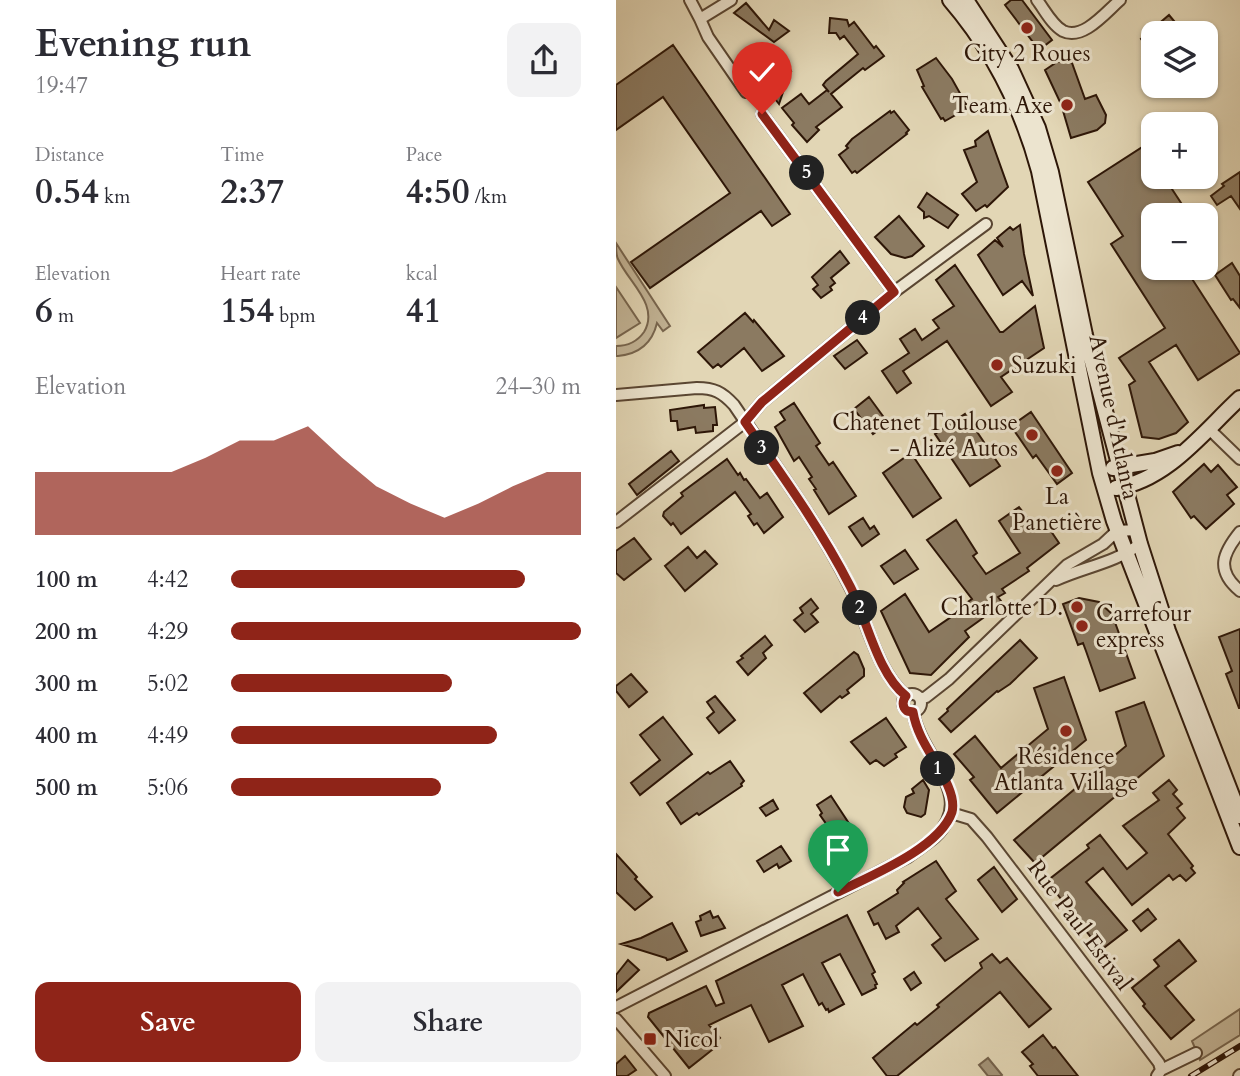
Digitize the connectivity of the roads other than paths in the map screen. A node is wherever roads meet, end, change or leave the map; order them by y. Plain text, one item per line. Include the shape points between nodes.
1 (690, 0) edge
2 (731, 0) edge
3 (950, 0) edge
4 (966, 0) edge
5 (1037, 0) edge
6 (1120, 0) edge
7 (700, 19) junction
8 (746, 92) dead end
9 (762, 114) dead end
10 (986, 224) dead end
11 (894, 292) junction
12 (616, 395) edge
13 (1240, 398) edge
14 (745, 422) junction
15 (1208, 428) junction
16 (1186, 450) junction
17 (1240, 459) edge
18 (1119, 466) junction
19 (1100, 473) junction
20 (1124, 487) junction
21 (1104, 490) junction
22 (616, 522) edge
23 (1117, 531) junction
24 (1240, 532) edge
25 (1138, 537) junction
26 (1126, 555) junction
27 (1047, 584) junction
28 (1240, 591) edge
29 (906, 696) junction
30 (920, 699) junction
31 (913, 712) junction
32 (951, 813) junction
33 (1240, 817) edge
34 (1240, 847) edge
35 (616, 1007) edge
36 (616, 1019) edge
37 (1196, 1052) dead end
38 (1159, 1073) edge
39 (665, 1076) edge

1 - 7 street
2 - 7 street
3 - 19 main road, Avenue d'Atlanta via 1001,73 1035,155
4 - 18 main road, Avenue d'Atlanta via 1011,69 1042,140
5 - 6 street via 1055,24 1076,33
7 - 8 street
9 - 11 street
10 - 11 street
11 - 14 street via 762,402
12 - 14 street via 709,388 722,393
13 - 15 main road
14 - 22 street
14 - 29 street via 850,586 886,670
15 - 16 main road
15 - 17 street
16 - 18 main road
16 - 20 main road via 1170,464
18 - 19 main road
18 - 20 main road, Avenue d'Atlanta
19 - 21 main road, Avenue d'Atlanta
20 - 21 main road
20 - 25 main road, Avenue d'Atlanta
21 - 23 main road, Avenue d'Atlanta
23 - 25 street
23 - 26 main road, Avenue d'Atlanta
23 - 27 street
24 - 28 street via 1224,558 1227,577
25 - 26 street
25 - 33 main road, Avenue d'Atlanta via 1168,631
26 - 27 street
26 - 34 main road, Avenue d'Atlanta
27 - 30 street via 949,678
29 - 30 street
29 - 31 street via 903,707
30 - 31 street via 920,707
31 - 32 street via 923,742 947,785
32 - 35 street via 936,836 908,857
32 - 38 street, Rue Paul Estival via 971,819 987,837 1159,1063
36 - 39 street
37 - 38 street

